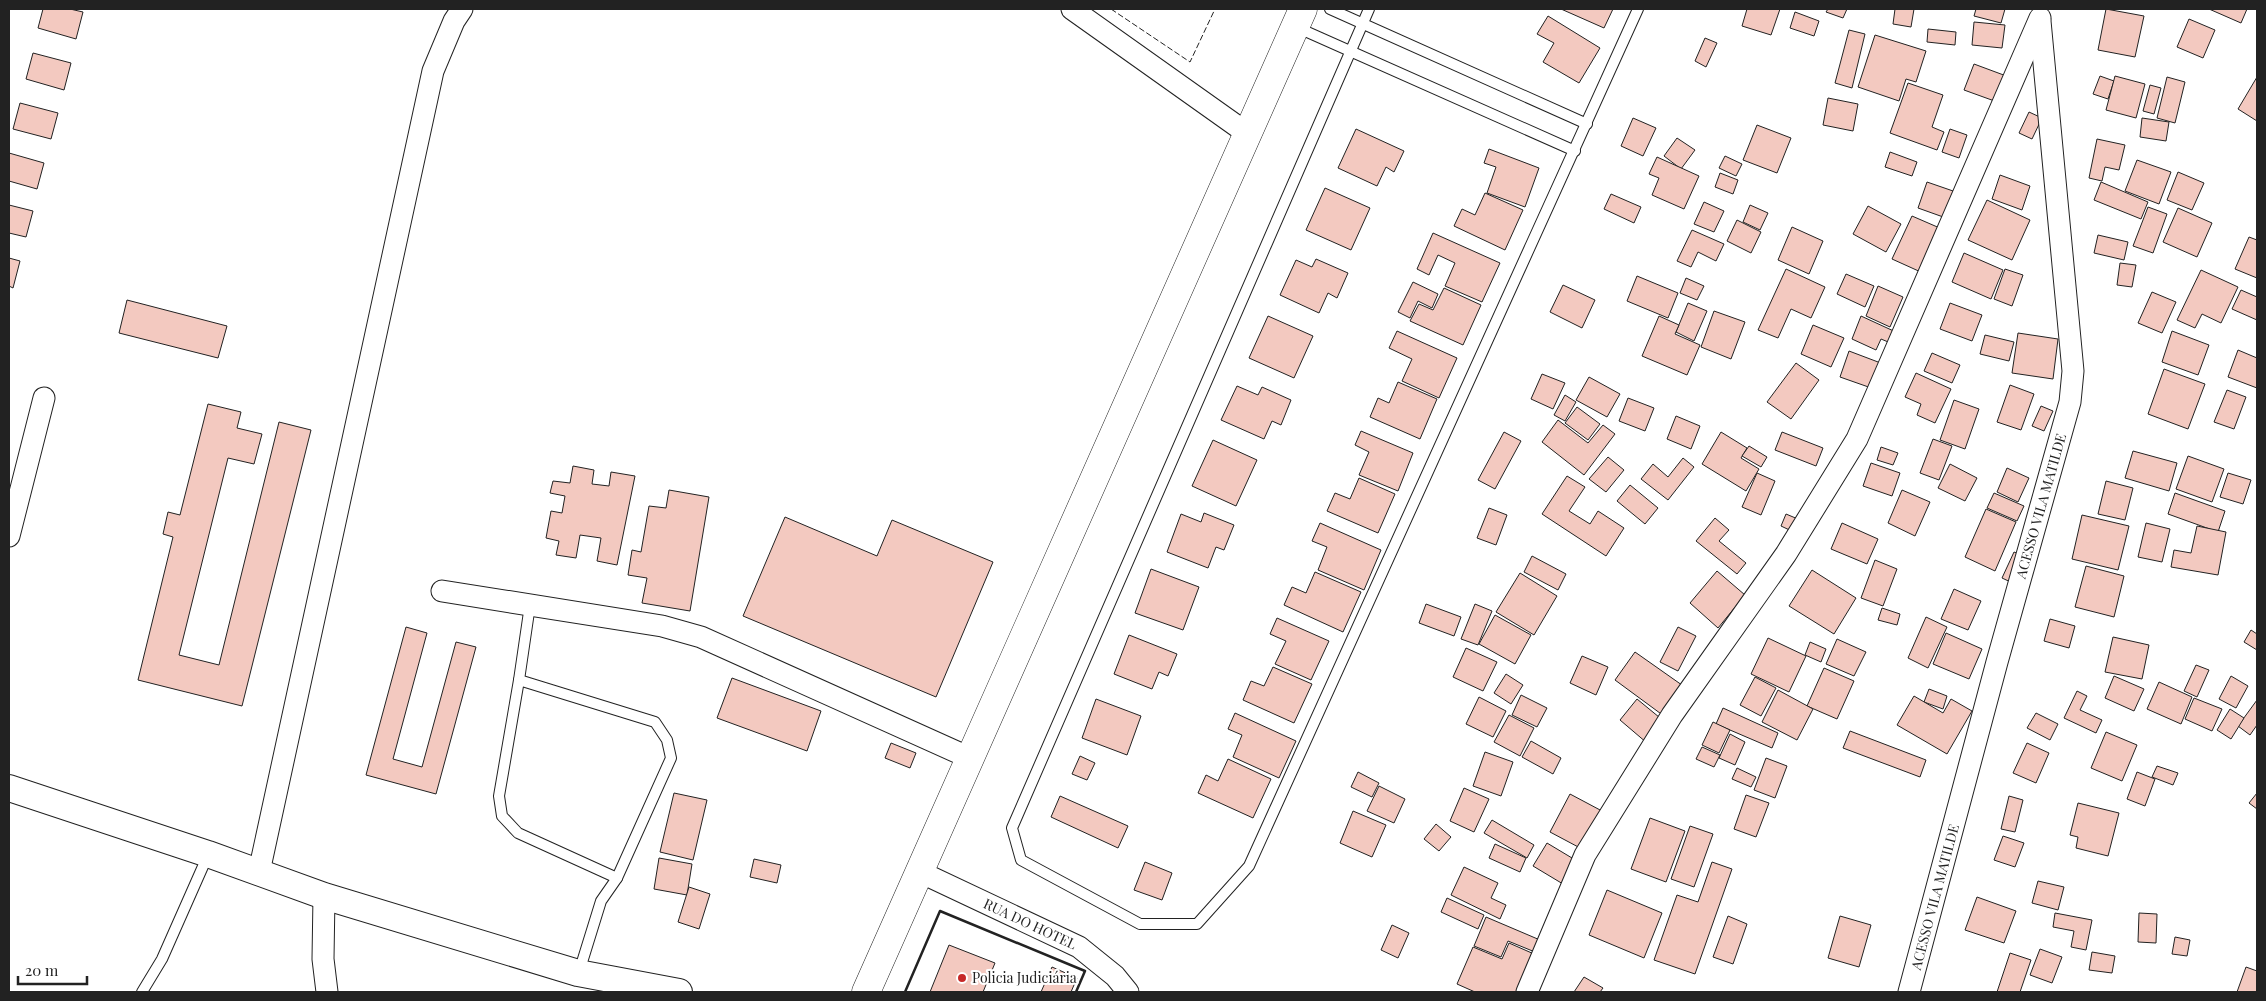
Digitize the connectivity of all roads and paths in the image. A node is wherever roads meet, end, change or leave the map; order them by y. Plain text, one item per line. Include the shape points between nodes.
1 (462, 9) edge
2 (1072, 9) edge
3 (1330, 9) edge
4 (1369, 9) edge
5 (1638, 9) edge
6 (2040, 13) edge
7 (1299, 18) edge
8 (1363, 23) junction
9 (1350, 52) junction
10 (1587, 124) junction
11 (1248, 134) junction
12 (1575, 152) junction
13 (44, 398) dead end
14 (12, 506) edge
15 (9, 536) edge
16 (442, 591) dead end
17 (530, 605) junction
18 (519, 680) junction
19 (970, 758) junction
20 (9, 788) edge
21 (208, 854) junction
22 (259, 872) junction
23 (920, 872) junction
24 (617, 878) junction
25 (324, 896) junction
26 (578, 973) junction
27 (142, 992) edge
28 (327, 992) edge
29 (679, 992) edge
30 (866, 992) edge
31 (1128, 992) edge
32 (1527, 992) edge
33 (1910, 992) edge

1 - 22 street via 434,71
2 - 11 street
3 - 8 lane
4 - 8 lane
5 - 10 lane
6 - 32 street via 1857,439 1786,554 1672,715 1585,855
6 - 33 street, ACESSO VILA MATILDE via 2073,371 2070,402
7 - 9 lane
7 - 11 main road
8 - 9 lane
8 - 10 lane
9 - 12 lane
9 - 12 lane via 1012,828 1021,860 1140,924 1197,924 1249,866
10 - 12 lane
11 - 19 main road
13 - 14 street
14 - 15 street
16 - 17 street
17 - 18 lane
17 - 19 street via 662,626 702,637
18 - 24 lane via 499,796 502,816 518,833
18 - 24 lane via 655,722 668,740 671,758
19 - 23 main road
20 - 21 street
21 - 22 street
21 - 27 lane via 162,959
22 - 25 street
23 - 30 main road
23 - 31 street, RUA DO HOTEL via 1079,947 1115,976
24 - 26 lane via 602,901
25 - 26 street
25 - 28 street via 323,959
26 - 29 street

